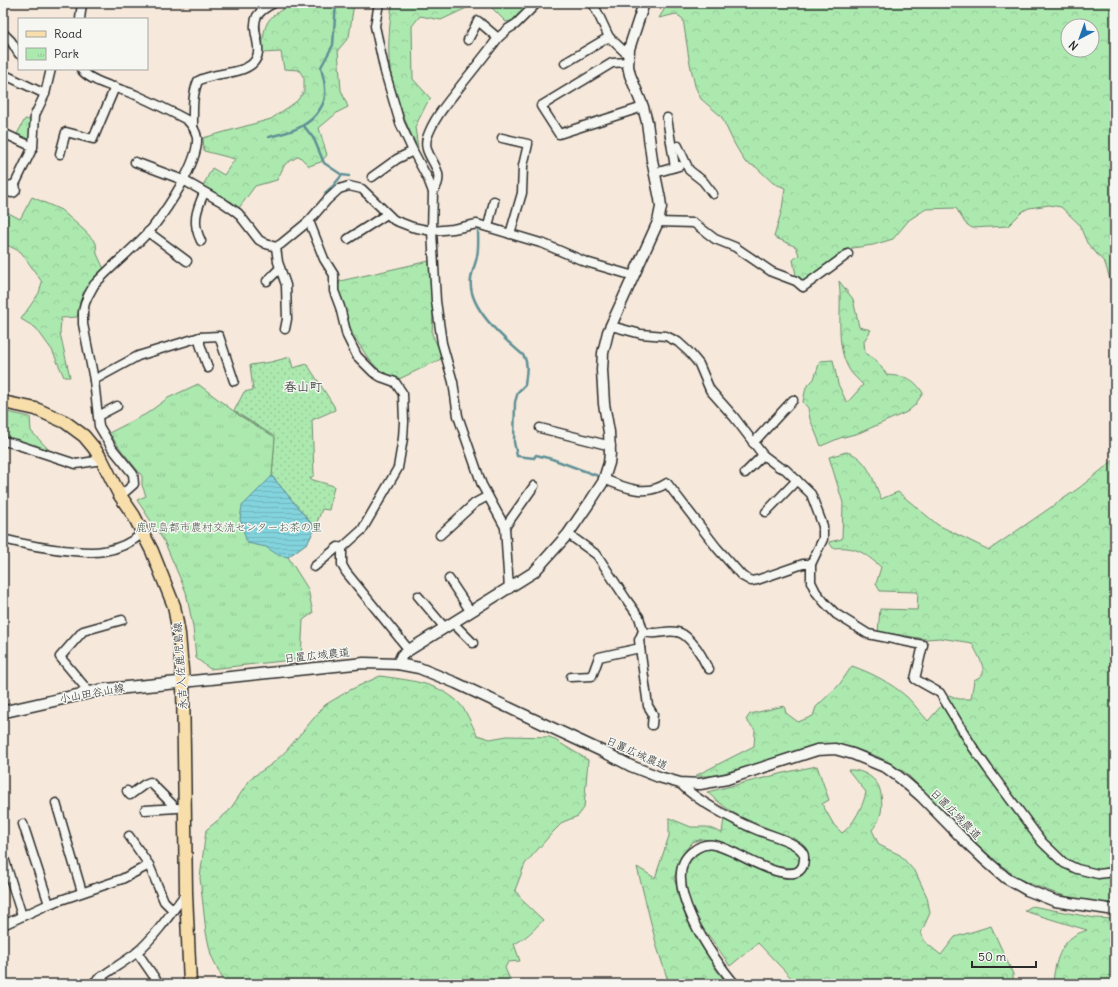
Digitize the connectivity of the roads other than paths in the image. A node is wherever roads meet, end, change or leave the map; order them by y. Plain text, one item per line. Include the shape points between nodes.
1 (82, 3) edge
2 (379, 3) edge
3 (537, 3) edge
4 (593, 3) edge
5 (644, 3) edge
6 (270, 4) edge
7 (80, 18) edge
8 (3, 33) edge
9 (609, 37) junction
10 (498, 38) junction
11 (468, 40) dead end
12 (18, 52) edge
13 (628, 59) junction
14 (565, 63) dead end
15 (52, 70) edge
16 (80, 70) edge
17 (3, 74) edge
18 (115, 87) junction
19 (45, 94) junction
20 (643, 107) junction
21 (667, 118) dead end
22 (193, 126) junction
23 (3, 133) edge
24 (502, 138) dead end
25 (678, 146) dead end
26 (33, 147) junction
27 (413, 151) junction
28 (60, 154) dead end
29 (135, 162) dead end
30 (686, 164) junction
31 (675, 167) junction
32 (655, 173) junction
33 (372, 177) dead end
34 (183, 180) junction
35 (9, 185) edge
36 (433, 192) junction
37 (204, 193) junction
38 (713, 194) dead end
39 (494, 201) dead end
40 (387, 214) junction
41 (309, 221) junction
42 (658, 222) junction
43 (488, 227) junction
44 (432, 231) junction
45 (148, 232) junction
46 (510, 234) junction
47 (348, 239) dead end
48 (201, 241) dead end
49 (276, 247) junction
50 (848, 254) dead end
51 (187, 261) dead end
52 (280, 268) junction
53 (634, 276) junction
54 (267, 281) dead end
55 (611, 326) junction
56 (285, 329) dead end
57 (200, 336) junction
58 (208, 368) dead end
59 (94, 380) junction
60 (234, 381) dead end
61 (793, 400) dead end
62 (3, 402) edge
63 (117, 406) dead end
64 (98, 416) junction
65 (540, 428) dead end
66 (3, 441) edge
67 (753, 443) junction
68 (611, 446) junction
69 (763, 455) junction
70 (102, 460) junction
71 (745, 473) dead end
72 (604, 479) junction
73 (797, 480) junction
74 (534, 486) dead end
75 (119, 494) junction
76 (488, 496) junction
77 (766, 512) dead end
78 (504, 527) junction
79 (143, 533) junction
80 (568, 534) junction
81 (440, 535) dead end
82 (3, 539) edge
83 (342, 548) junction
84 (811, 564) junction
85 (314, 567) dead end
86 (449, 579) dead end
87 (509, 588) junction
88 (418, 596) dead end
89 (471, 612) junction
90 (122, 620) dead end
91 (449, 625) junction
92 (643, 631) junction
93 (473, 643) dead end
94 (640, 648) junction
95 (409, 650) junction
96 (398, 664) junction
97 (709, 669) dead end
98 (571, 677) dead end
99 (183, 682) junction
100 (83, 693) junction
101 (3, 712) edge
102 (652, 725) dead end
103 (680, 783) junction
104 (127, 791) dead end
105 (56, 803) dead end
106 (179, 807) junction
107 (145, 810) dead end
108 (23, 824) dead end
109 (129, 836) dead end
110 (3, 860) edge
111 (149, 865) junction
112 (1115, 872) edge
113 (82, 892) junction
114 (186, 893) junction
115 (49, 904) junction
116 (174, 910) junction
117 (1115, 910) edge
118 (22, 916) junction
119 (3, 925) edge
120 (137, 952) junction
121 (92, 984) edge
122 (159, 984) edge
123 (190, 984) edge
124 (735, 984) edge

1 - 7 street
2 - 27 street via 375,26 385,72 400,123
3 - 10 street
4 - 9 street
5 - 13 street
6 - 22 street via 257,17 255,24 259,52 253,63 241,69 198,80 193,104
8 - 12 street
9 - 13 street
9 - 14 street
10 - 11 street via 478,21
10 - 36 street via 431,127 426,140 427,147 439,179
13 - 20 street via 630,75
13 - 20 street via 612,63 541,106 558,134
15 - 19 street
16 - 18 street via 95,80
17 - 19 street
18 - 22 street via 161,106
18 - 28 street via 93,139 66,132
19 - 26 street via 35,114
20 - 32 street
21 - 31 street
22 - 34 street via 197,138 196,149
23 - 26 street
24 - 46 street via 528,144 523,166 522,193
25 - 30 street
26 - 35 street
27 - 33 street
27 - 36 street
29 - 34 street
30 - 31 street
30 - 38 street via 688,170 703,181
31 - 32 street
32 - 42 street via 661,207
34 - 37 street
34 - 45 street via 169,205
36 - 44 street
37 - 48 street via 196,221
37 - 49 street via 238,213 259,240
39 - 43 street
40 - 41 street via 362,189 349,186 339,189
40 - 44 street via 394,220 412,227
40 - 47 street
41 - 49 street
41 - 83 street via 324,259 334,275 334,291 347,336 357,356 373,372 395,382 403,394 403,438 398,468 362,530
42 - 50 street via 694,223 715,239 735,247 772,272 796,281 803,287
42 - 53 street
43 - 44 street via 478,224
43 - 46 street
44 - 76 street via 436,301 442,343 453,382 458,416
45 - 51 street
45 - 59 street via 99,280 88,296 83,312 83,324
46 - 53 street via 544,244 586,262
49 - 52 street
52 - 54 street
52 - 56 street via 286,286
53 - 55 street
55 - 67 street via 641,334 666,336 678,342 699,364 710,390
55 - 68 street via 604,343 602,370 604,404
57 - 58 street
57 - 59 street via 138,356
57 - 60 street via 219,336
59 - 64 street
61 - 67 street
62 - 70 main road, 永吉入佐鹿児島線 via 36,409 65,422 84,436
63 - 64 street
64 - 75 street via 99,426 106,439 133,474 134,484
65 - 68 street
66 - 70 street via 76,464
67 - 69 street
68 - 72 street
69 - 71 street
69 - 73 street
70 - 75 main road, 永吉入佐鹿児島線
72 - 80 street
72 - 84 street via 638,491 651,490 667,483 718,548 747,580 757,580 803,564
73 - 77 street
73 - 84 street via 811,494 823,526 823,539
74 - 78 street
75 - 79 main road, 永吉入佐鹿児島線
76 - 78 street
76 - 81 street via 475,503
78 - 87 street
79 - 82 street via 123,546 92,553 27,546
79 - 99 main road, 永吉入佐鹿児島線 via 174,606
80 - 87 street via 537,569 526,579
80 - 92 street via 597,555 639,617
83 - 85 street via 338,547
83 - 95 street via 342,565 346,572
84 - 112 street via 810,582 836,614 868,634 923,645 914,679 940,693 984,763 1042,842 1064,863 1077,869 1098,874
86 - 89 street
87 - 89 street
88 - 91 street
89 - 91 street
90 - 100 street via 83,631 60,657 85,687
91 - 93 street
91 - 95 street
92 - 94 street via 639,640
92 - 97 street via 649,634 670,631 682,634 701,655
94 - 98 street via 599,657 592,676
94 - 102 street via 648,706 653,714
95 - 96 street via 402,655
96 - 99 street, 日置広域農道 via 364,663
96 - 103 street, 日置広域農道 via 434,674 631,766
99 - 100 main road, 小山田谷山線
99 - 106 main road, 永吉入佐鹿児島線
100 - 101 main road, 小山田谷山線
103 - 117 street, 日置広域農道 via 700,784 727,779 817,750 835,749 853,754 887,768 899,777 984,860 1006,878 1055,901
103 - 124 street via 699,799 731,818 795,846 803,853 803,867 798,872 789,873 772,870 719,845 699,846 685,860 681,877 686,902 705,943
104 - 106 street via 130,795 150,782 172,804
105 - 113 street
106 - 107 street
106 - 114 main road, 永吉入佐鹿児島線
108 - 115 street
109 - 111 street
110 - 118 street
111 - 113 street via 111,884
111 - 116 street via 164,901
113 - 115 street
114 - 116 street
114 - 123 main road, 永吉入佐鹿児島線
115 - 118 street
116 - 120 street
118 - 119 street
120 - 121 street
120 - 122 street

